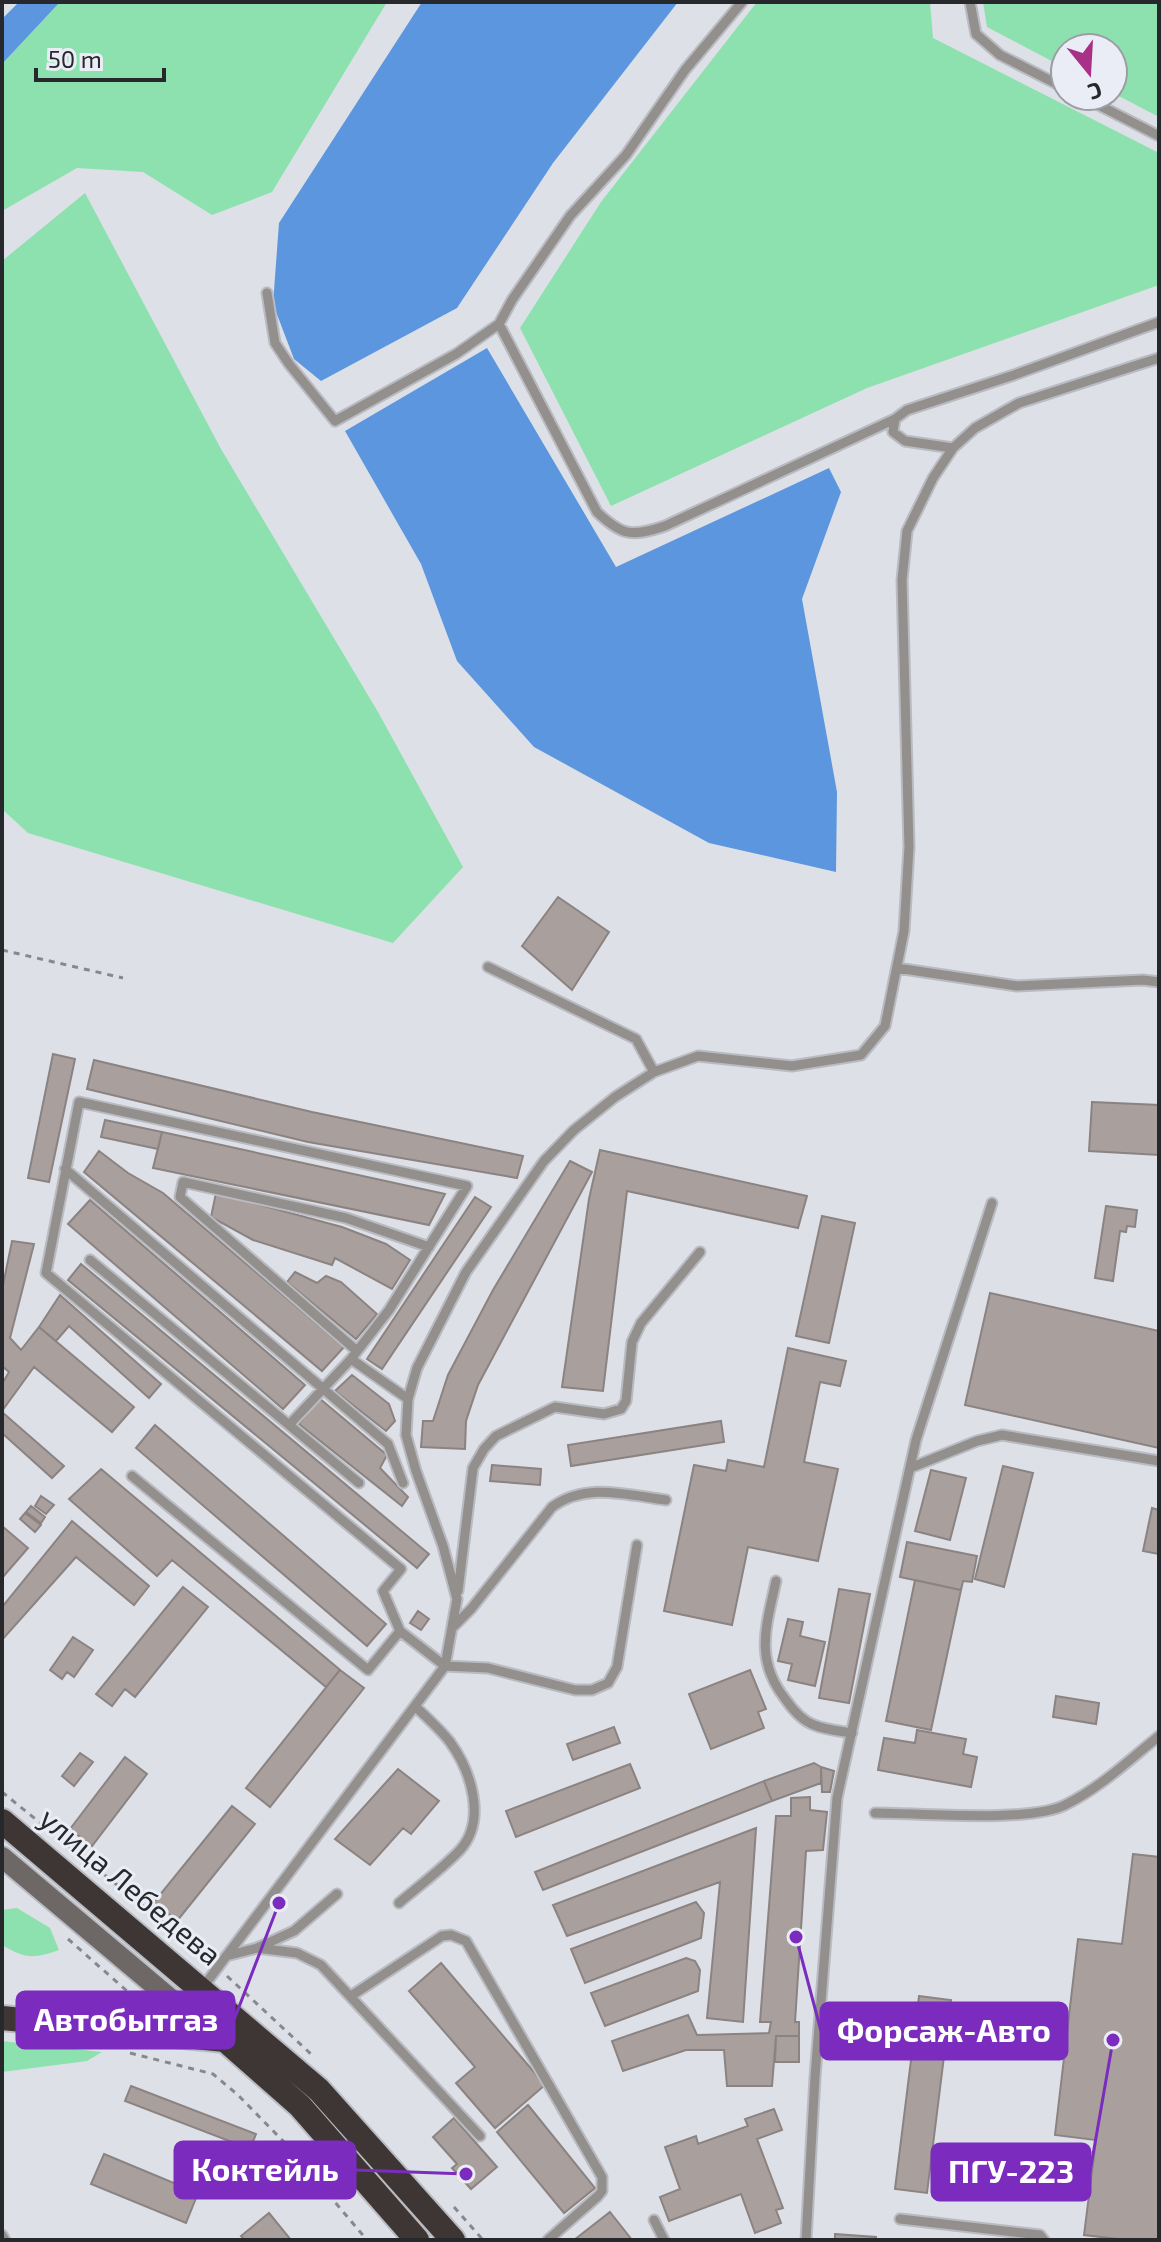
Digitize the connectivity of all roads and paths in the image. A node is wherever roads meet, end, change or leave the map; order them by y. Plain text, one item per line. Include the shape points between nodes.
1 (742, 2) edge
2 (970, 2) edge
3 (1049, 80) edge
4 (1112, 112) edge
5 (1159, 136) edge
6 (267, 293) dead end
7 (1159, 322) edge
8 (499, 324) junction
9 (1159, 358) edge
10 (895, 419) junction
11 (953, 448) junction
12 (2, 950) edge
13 (488, 967) dead end
14 (897, 968) junction
15 (123, 978) dead end
16 (1159, 982) edge
17 (654, 1072) junction
18 (65, 1169) junction
19 (992, 1203) dead end
20 (429, 1247) junction
21 (700, 1252) dead end
22 (90, 1260) dead end
23 (354, 1355) junction
24 (323, 1389) junction
25 (408, 1399) junction
26 (289, 1425) junction
27 (1159, 1461) edge
28 (910, 1468) junction
29 (132, 1476) dead end
30 (359, 1483) dead end
31 (403, 1483) dead end
32 (666, 1500) dead end
33 (637, 1545) dead end
34 (776, 1581) dead end
35 (457, 1599) junction
36 (452, 1628) junction
37 (400, 1631) junction
38 (445, 1666) junction
39 (416, 1707) junction
40 (852, 1733) junction
41 (1159, 1736) edge
42 (2, 1792) edge
43 (875, 1813) dead end
44 (2, 1821) edge
45 (2, 1857) edge
46 (337, 1894) dead end
47 (399, 1903) dead end
48 (257, 1948) junction
49 (226, 1956) junction
50 (219, 1967) junction
51 (202, 1991) junction
52 (351, 1996) junction
53 (185, 2011) junction
54 (155, 2015) dead end
55 (2, 2018) edge
56 (128, 2031) junction
57 (225, 2040) junction
58 (480, 2136) dead end
59 (900, 2219) dead end
60 (654, 2220) dead end
61 (2, 2235) edge
62 (5, 2240) edge
63 (367, 2240) edge
64 (417, 2240) edge
65 (453, 2240) edge
66 (548, 2240) edge
67 (664, 2240) edge
68 (806, 2240) edge
69 (1044, 2240) edge

1 - 8 lane via 685,70 626,155 570,216
2 - 3 lane via 976,34 1000,55
4 - 5 lane
6 - 8 lane via 275,343 335,421
7 - 10 lane via 907,410
8 - 10 lane via 597,512 613,527 639,535
9 - 11 lane via 1019,403 975,428
10 - 11 lane via 893,432 905,441
11 - 14 lane via 907,531 902,580 909,847
12 - 15 path
13 - 17 lane via 636,1039
14 - 16 lane via 1017,986
14 - 17 lane via 885,1026 861,1055 792,1066 698,1056
17 - 25 lane via 574,1130 544,1161 466,1272 417,1368
18 - 20 lane via 79,1102 467,1186
18 - 24 lane
18 - 37 lane via 46,1273 401,1569 383,1591
19 - 28 lane
20 - 23 lane
20 - 23 lane via 346,1218 183,1182 180,1197
21 - 35 lane via 641,1323 632,1342 621,1409 604,1414 555,1407 496,1436 484,1449 473,1468
22 - 26 lane
23 - 24 lane
23 - 25 lane
24 - 26 lane
24 - 31 lane via 388,1444
25 - 35 lane via 406,1435
26 - 30 lane
27 - 28 lane via 1002,1435
28 - 40 lane
29 - 37 lane via 368,1670
32 - 36 lane via 591,1491 563,1499
33 - 38 lane via 617,1667 608,1683 575,1690 488,1668
34 - 40 lane via 764,1641 776,1688 814,1725
35 - 36 lane
36 - 38 lane
37 - 38 lane
38 - 39 lane
39 - 47 lane via 459,1757 476,1811 461,1849
39 - 49 lane
40 - 68 lane via 837,1798
41 - 43 lane via 1094,1789 1062,1807 1018,1815
42 - 50 path
44 - 51 highway, улица Лебедева
45 - 53 main road, улица Лебедева
46 - 48 lane via 294,1931
48 - 49 lane
48 - 52 lane via 297,1953 321,1965
49 - 50 lane
50 - 51 lane
51 - 53 lane
51 - 65 highway, улица Лебедева via 319,2090
52 - 58 lane
52 - 66 lane via 442,1936 466,1941 602,2177 598,2196
53 - 57 main road, улица Лебедева
54 - 56 path via 132,2012
55 - 56 highway
56 - 57 highway
56 - 63 path via 125,2051 213,2074 238,2095
57 - 64 highway, улица Лебедева via 300,2106
59 - 69 lane via 1040,2235
60 - 67 lane
61 - 62 lane

